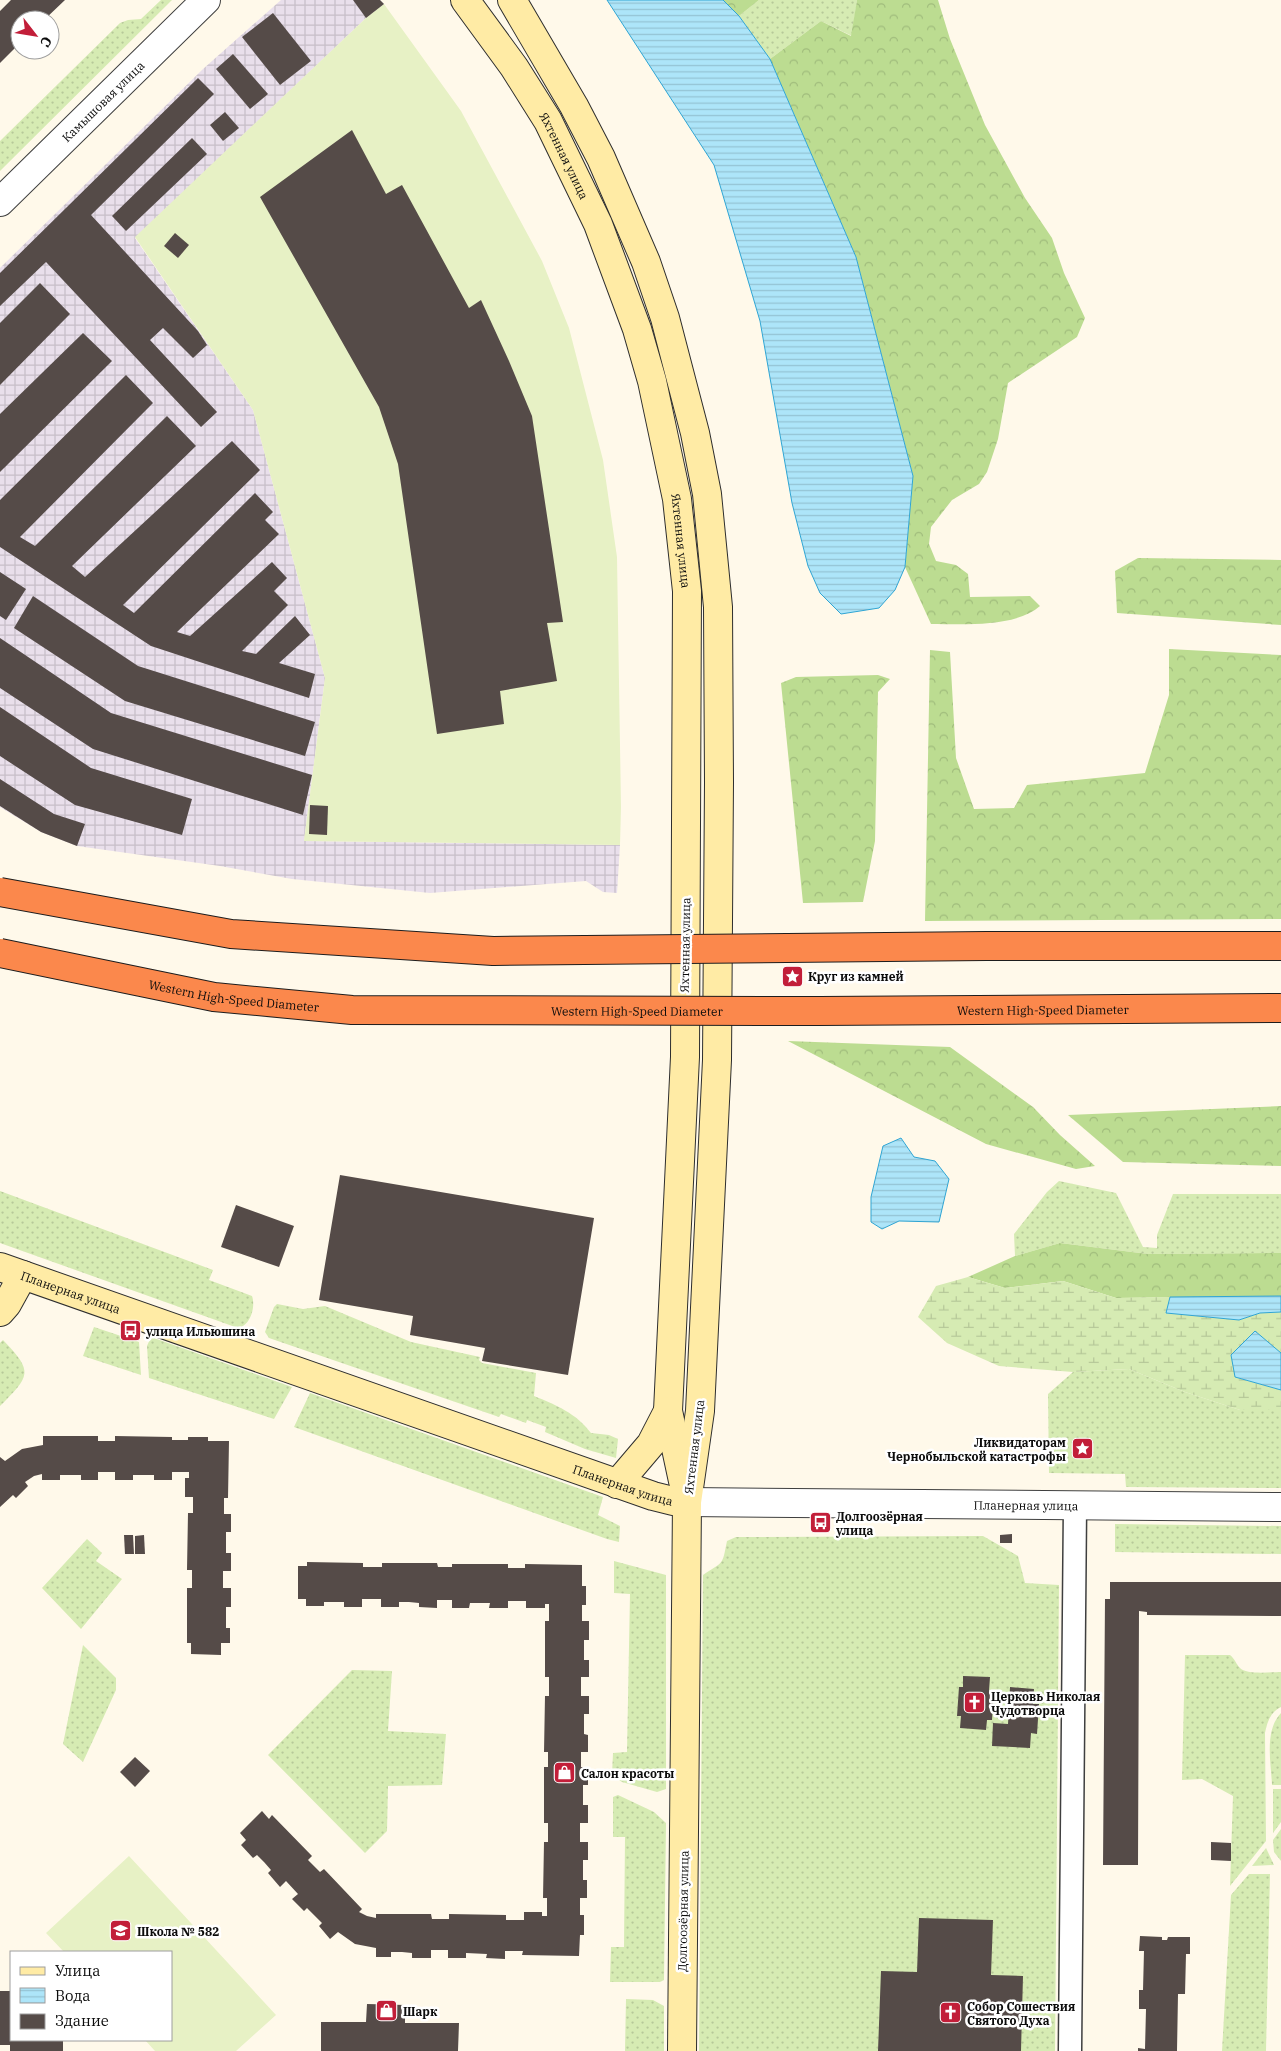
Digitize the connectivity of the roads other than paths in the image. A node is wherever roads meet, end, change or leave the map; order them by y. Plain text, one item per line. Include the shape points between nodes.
1 (206, 0) edge
2 (465, 0) edge
3 (512, 0) edge
4 (0, 202) edge
5 (0, 892) edge
6 (1281, 946) edge
7 (0, 953) edge
8 (1281, 1008) edge
9 (11, 1271) edge
10 (0, 1312) edge
11 (668, 1411) junction
12 (617, 1484) junction
13 (687, 1502) junction
14 (1075, 1506) junction
15 (1281, 1507) edge
16 (682, 2051) edge
17 (1070, 2051) edge

1 - 4 street, Камышовая улица
2 - 11 main road, Яхтенная улица via 514,66 548,121 598,224 652,381 677,499 687,591 685,1058
3 - 13 main road, Яхтенная улица via 596,149 646,262 681,376 707,494 718,608 717,1060 700,1411
5 - 6 highway, bridge via 231,934 493,951
7 - 8 highway, Western High-Speed Diameter, bridge via 214,997 352,1010
9 - 10 main road via 7,1304
9 - 12 main road, Планерная улица
11 - 12 main road via 651,1444
11 - 13 main road, Яхтенная улица
12 - 13 main road, Планерная улица via 653,1496
13 - 14 street, Планерная улица
13 - 16 main road, Долгоозёрная улица
14 - 15 street, Планерная улица
14 - 17 street

